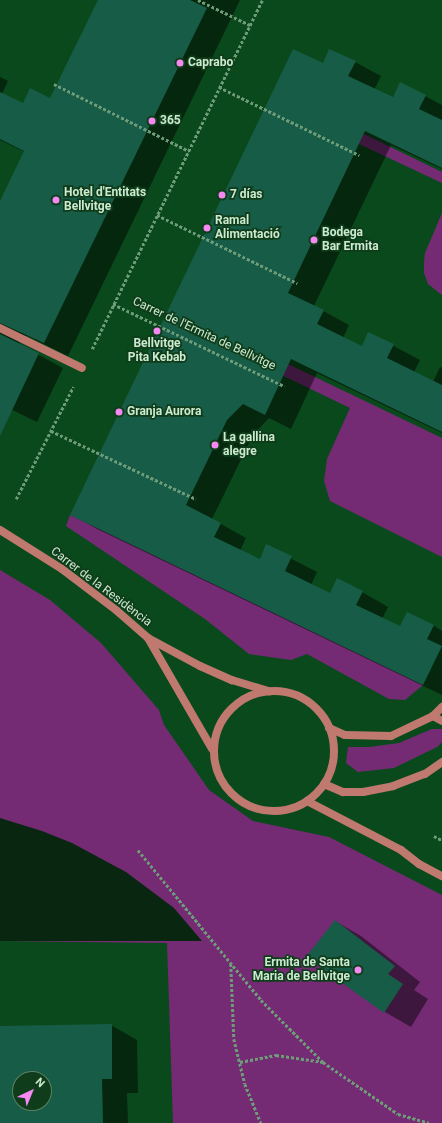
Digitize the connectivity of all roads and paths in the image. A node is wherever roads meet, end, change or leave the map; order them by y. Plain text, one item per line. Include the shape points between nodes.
1 (198, 0) edge
2 (262, 0) edge
3 (250, 25) junction
4 (54, 84) dead end
5 (219, 87) junction
6 (189, 151) junction
7 (359, 155) dead end
8 (157, 216) junction
9 (297, 284) dead end
10 (113, 304) junction
11 (0, 328) edge
12 (82, 368) junction
13 (284, 386) dead end
14 (51, 431) junction
15 (16, 499) dead end
16 (196, 499) dead end
17 (0, 530) edge
18 (148, 638) junction
19 (270, 691) junction
20 (442, 707) edge
21 (433, 716) junction
22 (442, 721) edge
23 (329, 728) junction
24 (212, 749) junction
25 (442, 762) edge
26 (324, 784) junction
27 (307, 801) junction
28 (434, 836) dead end
29 (442, 840) edge
30 (138, 850) dead end
31 (442, 876) edge
32 (231, 963) junction
33 (240, 1062) junction
34 (323, 1062) junction
35 (261, 1123) edge
36 (429, 1123) edge

1 - 3 path
2 - 3 path
3 - 5 path
4 - 6 path
5 - 6 path
5 - 7 path
6 - 8 path
8 - 9 path
8 - 10 path
10 - 12 path
10 - 13 path, Carrer de l'Ermita de Bellvitge
11 - 12 street
12 - 14 path
14 - 15 path
14 - 16 path
17 - 18 street, Carrer de la Residència via 62,569
18 - 19 street, Carrer de la Residència via 232,680
18 - 24 street, Carrer de la Residència
19 - 23 street via 289,692 308,701 318,709
19 - 24 street via 254,696 225,718
20 - 21 street
21 - 22 street
21 - 23 street via 391,736 345,735
23 - 26 street via 334,748 332,764
24 - 27 street via 216,770 226,788 244,804 264,811 279,812 296,808
25 - 26 street via 425,774 400,784 363,792 343,792
26 - 27 street
27 - 31 street via 401,850 419,864
28 - 29 path
30 - 32 path
32 - 33 path via 234,1039
32 - 34 path via 261,1000
33 - 34 path via 276,1054
33 - 35 path via 245,1084
34 - 36 path via 398,1114

